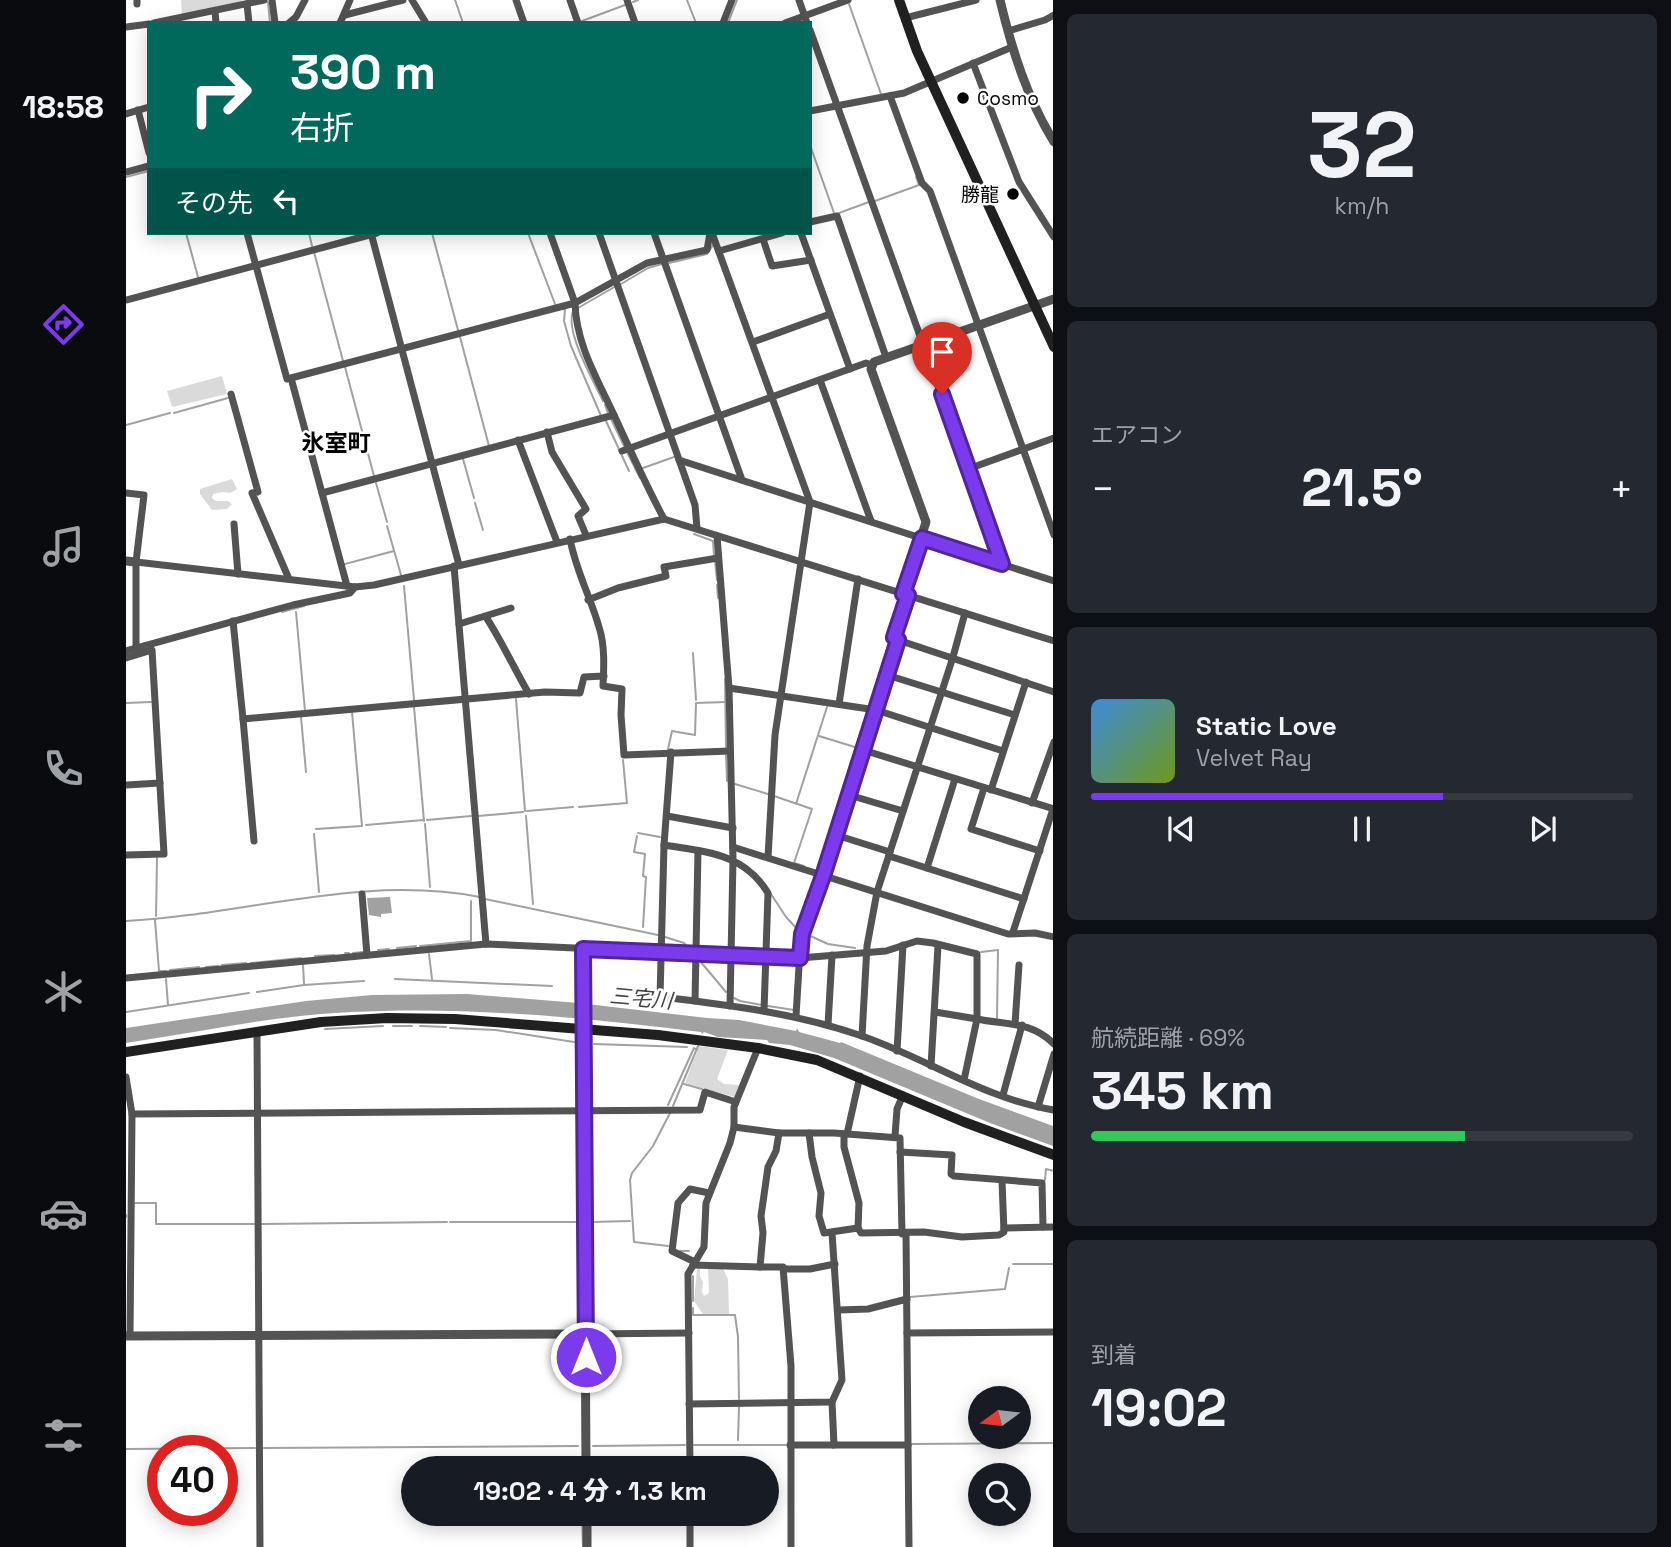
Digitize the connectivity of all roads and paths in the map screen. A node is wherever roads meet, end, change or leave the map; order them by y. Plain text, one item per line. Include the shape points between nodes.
1 (264, 0) edge
2 (272, 0) edge
3 (305, 0) edge
4 (350, 0) edge
5 (403, 0) edge
6 (412, 0) edge
7 (516, 0) edge
8 (570, 0) edge
9 (627, 0) edge
10 (732, 0) edge
11 (799, 0) edge
12 (848, 0) edge
13 (899, 0) edge
14 (976, 0) edge
15 (1000, 0) edge
16 (247, 4) junction
17 (215, 11) junction
18 (1053, 15) edge
19 (905, 18) junction
20 (346, 19) edge
21 (806, 19) edge
22 (183, 21) edge
23 (216, 21) edge
24 (249, 21) edge
25 (275, 21) edge
26 (291, 21) edge
27 (425, 21) edge
28 (523, 21) edge
29 (577, 21) edge
30 (634, 21) edge
31 (724, 21) edge
32 (147, 24) edge
33 (126, 27) edge
34 (1008, 31) junction
35 (812, 36) edge
36 (1012, 47) junction
37 (973, 63) junction
38 (931, 82) junction
39 (890, 96) junction
40 (837, 106) junction
41 (147, 108) edge
42 (138, 110) junction
43 (812, 111) edge
44 (126, 114) edge
45 (1052, 139) edge
46 (147, 145) edge
47 (147, 167) edge
48 (126, 172) edge
49 (812, 222) edge
50 (248, 235) edge
51 (366, 235) edge
52 (374, 235) edge
53 (551, 235) edge
54 (599, 235) edge
55 (655, 235) edge
56 (711, 235) edge
57 (712, 235) edge
58 (776, 235) edge
59 (802, 235) edge
60 (1053, 237) edge
61 (763, 239) junction
62 (719, 251) junction
63 (664, 258) junction
64 (811, 260) junction
65 (256, 265) junction
66 (615, 281) junction
67 (1053, 299) edge
68 (126, 300) edge
69 (575, 303) junction
70 (1034, 306) junction
71 (830, 314) junction
72 (978, 325) junction
73 (753, 342) junction
74 (924, 344) junction
75 (1053, 347) edge
76 (402, 349) junction
77 (886, 357) junction
78 (872, 365) junction
79 (850, 369) junction
80 (287, 379) dead end
81 (820, 380) junction
82 (231, 394) dead end
83 (773, 396) junction
84 (614, 415) junction
85 (720, 416) junction
86 (547, 432) junction
87 (671, 434) junction
88 (1053, 438) edge
89 (518, 440) junction
90 (1023, 449) junction
91 (626, 450) junction
92 (680, 460) junction
93 (432, 463) junction
94 (968, 470) junction
95 (743, 480) junction
96 (126, 493) edge
97 (322, 493) junction
98 (810, 502) junction
99 (664, 519) junction
100 (871, 521) junction
101 (234, 524) dead end
102 (697, 528) junction
103 (586, 535) junction
104 (717, 536) junction
105 (1053, 536) edge
106 (922, 538) junction
107 (570, 539) junction
108 (557, 542) junction
109 (718, 558) junction
110 (131, 561) edge
111 (802, 561) junction
112 (1002, 564) junction
113 (456, 565) junction
114 (238, 574) junction
115 (289, 579) junction
116 (858, 579) junction
117 (1053, 580) edge
118 (351, 587) junction
119 (905, 594) junction
120 (588, 600) junction
121 (512, 608) dead end
122 (965, 613) junction
123 (486, 617) junction
124 (234, 622) junction
125 (458, 624) junction
126 (898, 640) junction
127 (1053, 641) edge
128 (126, 650) edge
129 (136, 651) junction
130 (953, 657) junction
131 (126, 658) edge
132 (887, 675) junction
133 (604, 676) junction
134 (1026, 682) junction
135 (729, 688) junction
136 (1053, 692) edge
137 (942, 693) junction
138 (529, 694) junction
139 (782, 696) junction
140 (465, 699) junction
141 (839, 704) junction
142 (876, 710) junction
143 (1015, 715) junction
144 (243, 719) junction
145 (930, 728) junction
146 (1053, 742) edge
147 (863, 750) junction
148 (730, 751) junction
149 (1003, 751) junction
150 (671, 752) junction
151 (918, 767) junction
152 (955, 779) junction
153 (160, 783) junction
154 (126, 785) edge
155 (987, 789) junction
156 (849, 795) junction
157 (1032, 803) junction
158 (1053, 809) edge
159 (903, 811) junction
160 (667, 816) junction
161 (733, 828) junction
162 (836, 835) junction
163 (254, 841) dead end
164 (664, 845) junction
165 (733, 847) junction
166 (698, 851) junction
167 (1040, 851) junction
168 (889, 854) junction
169 (126, 855) edge
170 (768, 858) junction
171 (733, 860) junction
172 (927, 868) junction
173 (823, 876) junction
174 (877, 892) junction
175 (362, 894) dead end
176 (1024, 899) junction
177 (1013, 932) junction
178 (1053, 937) edge
179 (486, 944) junction
180 (903, 945) junction
181 (938, 946) junction
182 (583, 949) junction
183 (662, 951) junction
184 (867, 952) junction
185 (697, 953) junction
186 (731, 954) junction
187 (367, 955) junction
188 (832, 955) junction
189 (767, 956) junction
190 (800, 958) junction
191 (1018, 965) dead end
192 (126, 978) edge
193 (645, 995) dead end
194 (660, 997) junction
195 (695, 1001) junction
196 (730, 1006) junction
197 (764, 1010) junction
198 (935, 1012) junction
199 (796, 1016) junction
200 (977, 1019) junction
201 (1018, 1025) junction
202 (828, 1026) junction
203 (583, 1028) junction
204 (257, 1032) junction
205 (862, 1036) junction
206 (1053, 1044) edge
207 (758, 1048) junction
208 (897, 1051) junction
209 (126, 1052) edge
210 (1053, 1054) edge
211 (931, 1066) junction
212 (860, 1076) junction
213 (126, 1077) edge
214 (964, 1080) junction
215 (903, 1095) junction
216 (1003, 1096) junction
217 (736, 1102) junction
218 (1038, 1107) junction
219 (1053, 1110) edge
220 (584, 1111) junction
221 (258, 1113) junction
222 (132, 1114) junction
223 (734, 1127) junction
224 (779, 1133) junction
225 (809, 1133) junction
226 (845, 1134) junction
227 (895, 1136) junction
228 (900, 1152) junction
229 (1053, 1155) edge
230 (1002, 1181) junction
231 (129, 1186) edge
232 (709, 1193) junction
233 (129, 1222) edge
234 (1043, 1227) junction
235 (1053, 1227) edge
236 (858, 1228) junction
237 (1004, 1228) junction
238 (832, 1233) junction
239 (904, 1233) junction
240 (694, 1264) junction
241 (835, 1264) junction
242 (760, 1267) junction
243 (784, 1269) junction
244 (907, 1299) junction
245 (839, 1310) junction
246 (1053, 1332) edge
247 (688, 1333) junction
248 (907, 1333) junction
249 (585, 1334) junction
250 (128, 1336) edge
251 (259, 1336) junction
252 (832, 1402) junction
253 (790, 1403) junction
254 (689, 1404) junction
255 (790, 1445) junction
256 (834, 1445) junction
257 (908, 1445) junction
258 (586, 1456) edge
259 (690, 1456) edge
260 (586, 1526) edge
261 (690, 1526) edge
262 (260, 1547) edge
263 (587, 1547) edge
264 (690, 1547) edge
265 (791, 1547) edge
266 (909, 1547) edge

1 - 16 street
2 - 25 street
3 - 26 street
4 - 20 street
5 - 20 street
6 - 27 street
7 - 28 street
8 - 29 street
9 - 30 street
10 - 31 street
11 - 21 street
12 - 21 street
13 - 19 main road
14 - 19 street
15 - 34 street
16 - 17 street
16 - 24 street
17 - 22 street
17 - 23 street
18 - 34 street
19 - 38 main road
32 - 33 street
34 - 36 street
35 - 40 street
36 - 37 street
36 - 45 street
37 - 38 street
37 - 60 street via 1019,182
38 - 39 street
38 - 70 main road
39 - 40 street
39 - 72 street
40 - 43 street
40 - 74 street
41 - 42 street
42 - 44 street
42 - 46 street
47 - 48 street
49 - 77 street via 837,216
50 - 65 street
51 - 65 street
52 - 76 street
53 - 69 street
54 - 66 street
55 - 63 street
56 - 63 street via 707,250
57 - 62 street
58 - 61 street
59 - 64 street
61 - 62 street
61 - 64 street via 772,266
62 - 73 street
63 - 66 street
63 - 85 street
64 - 71 street
65 - 68 street
65 - 80 street
66 - 69 street
66 - 87 street
67 - 70 street
69 - 76 street
69 - 84 street via 578,334
70 - 72 street
70 - 75 main road
71 - 73 street
71 - 79 street
72 - 74 street
72 - 90 street
73 - 83 street
74 - 77 street
74 - 94 street
76 - 93 street
76 - 97 street via 291,378
77 - 78 street
78 - 79 street
78 - 106 street via 926,522
79 - 81 street
81 - 83 street
81 - 100 street
82 - 115 street via 258,492 253,493
83 - 85 street
83 - 98 street
84 - 86 street
84 - 91 street
85 - 87 street
85 - 95 street
86 - 89 street
86 - 103 street via 552,452 586,509 578,516
87 - 91 street
87 - 92 street
88 - 90 street
89 - 93 street
89 - 108 street
90 - 94 street
90 - 105 street
91 - 99 street
92 - 95 street
92 - 102 street via 695,505
93 - 97 street
93 - 113 street
94 - 112 street
95 - 98 street
96 - 110 street via 144,495
97 - 118 street
98 - 100 street
98 - 111 street
99 - 102 street
99 - 103 street
100 - 106 street
101 - 114 street
102 - 104 street
103 - 107 street
104 - 109 street
104 - 111 street
106 - 112 street
106 - 119 street
107 - 108 street
107 - 120 street
108 - 113 street
109 - 120 street via 664,567 666,576
109 - 135 street
110 - 114 street
110 - 129 street
111 - 116 street
111 - 139 street
112 - 117 street
113 - 118 street
113 - 125 street
114 - 115 street
115 - 118 street
116 - 119 street
116 - 141 street
118 - 124 street via 350,593
119 - 122 street
119 - 126 street via 894,637
120 - 133 street via 599,628
121 - 123 street
122 - 127 street
122 - 130 street
123 - 125 street
123 - 138 street
124 - 129 street
124 - 144 street
125 - 140 street
126 - 130 street
126 - 132 street
128 - 129 street
129 - 131 street
129 - 153 street via 152,650
130 - 134 street
130 - 137 street
132 - 137 street
132 - 142 street
133 - 138 street via 584,677 580,692
133 - 150 street via 603,686 622,689 624,755
134 - 136 street
134 - 143 street
135 - 139 street
135 - 148 street
137 - 143 street
137 - 145 street
138 - 140 street
139 - 141 street
139 - 170 street via 775,735
140 - 144 street
140 - 179 street
141 - 142 street
142 - 145 street
142 - 147 street
143 - 149 street
144 - 163 street
145 - 149 street
145 - 151 street
146 - 157 street
147 - 151 street
147 - 156 street
148 - 150 street
148 - 161 street
149 - 155 street
150 - 160 street
151 - 152 street
151 - 159 street
152 - 155 street
152 - 172 street
153 - 154 street
153 - 169 street via 164,854
155 - 157 street
155 - 167 street via 971,829
156 - 159 street
156 - 162 street
157 - 158 street
158 - 167 street
159 - 168 street
160 - 161 street
160 - 164 street
161 - 165 street
162 - 168 street
162 - 173 street
164 - 166 street
164 - 183 street
165 - 170 street
165 - 171 street
166 - 171 street
166 - 185 street
167 - 176 street
168 - 172 street
168 - 174 street
170 - 173 street
171 - 186 street
171 - 189 street via 750,869 768,893
172 - 176 street
173 - 174 street
173 - 190 street via 802,934
174 - 177 street
174 - 184 street
175 - 187 street
176 - 177 street
177 - 178 street
179 - 182 street
179 - 187 street
180 - 181 street via 917,941
180 - 184 street
180 - 208 street
181 - 198 street
181 - 200 street via 977,954
182 - 183 street
182 - 203 street
183 - 185 street
183 - 194 street
184 - 188 street
184 - 205 street
185 - 186 street
185 - 195 street
186 - 189 street
186 - 196 street
187 - 192 street
188 - 190 street
188 - 202 street
189 - 190 street
189 - 197 street
190 - 199 street
191 - 201 street
193 - 194 street
194 - 195 street
195 - 196 street
196 - 197 street
197 - 199 street
198 - 200 street
198 - 211 street
199 - 202 street
200 - 201 street
200 - 214 street
201 - 206 street via 1042,1033
201 - 216 street
202 - 205 street
203 - 204 main road via 387,1018
203 - 207 main road
203 - 220 street
204 - 209 main road
204 - 221 street
205 - 208 street
207 - 212 main road via 817,1060
207 - 217 street
208 - 211 street
210 - 218 street
211 - 214 street
212 - 215 main road
212 - 226 street
213 - 222 street
214 - 216 street
215 - 227 street
215 - 229 main road
216 - 218 street
217 - 220 street via 705,1092 700,1110
217 - 223 street
218 - 219 street
220 - 221 street
220 - 249 street
221 - 222 street
221 - 251 street
222 - 231 street
223 - 224 street
223 - 232 street
224 - 225 street
224 - 242 street via 768,1167 761,1216
225 - 226 street
225 - 238 street via 821,1193 819,1216 824,1233
226 - 227 street
226 - 236 street via 844,1147 859,1203
227 - 228 street via 900,1138
228 - 230 street via 952,1155 954,1176
228 - 239 street
230 - 234 street via 1042,1183
230 - 237 street
231 - 233 street
232 - 240 street via 704,1247
232 - 240 street via 690,1189 678,1203 672,1251
233 - 250 street
234 - 235 street
234 - 237 street
236 - 238 street
236 - 239 street via 861,1233
237 - 239 street via 999,1236
238 - 241 street
239 - 244 street
240 - 242 street
240 - 247 street via 688,1274
241 - 243 street
241 - 245 street
242 - 243 street
243 - 253 street
244 - 245 street via 868,1309
244 - 248 street
245 - 252 street via 842,1380
246 - 248 street
247 - 249 street
247 - 254 street
248 - 257 street
249 - 251 street
249 - 258 street
250 - 251 street
251 - 262 street
252 - 253 street
252 - 256 street
253 - 254 street
253 - 255 street
254 - 259 street
255 - 256 street
255 - 265 street
256 - 257 street
257 - 266 street
260 - 263 street
261 - 264 street

